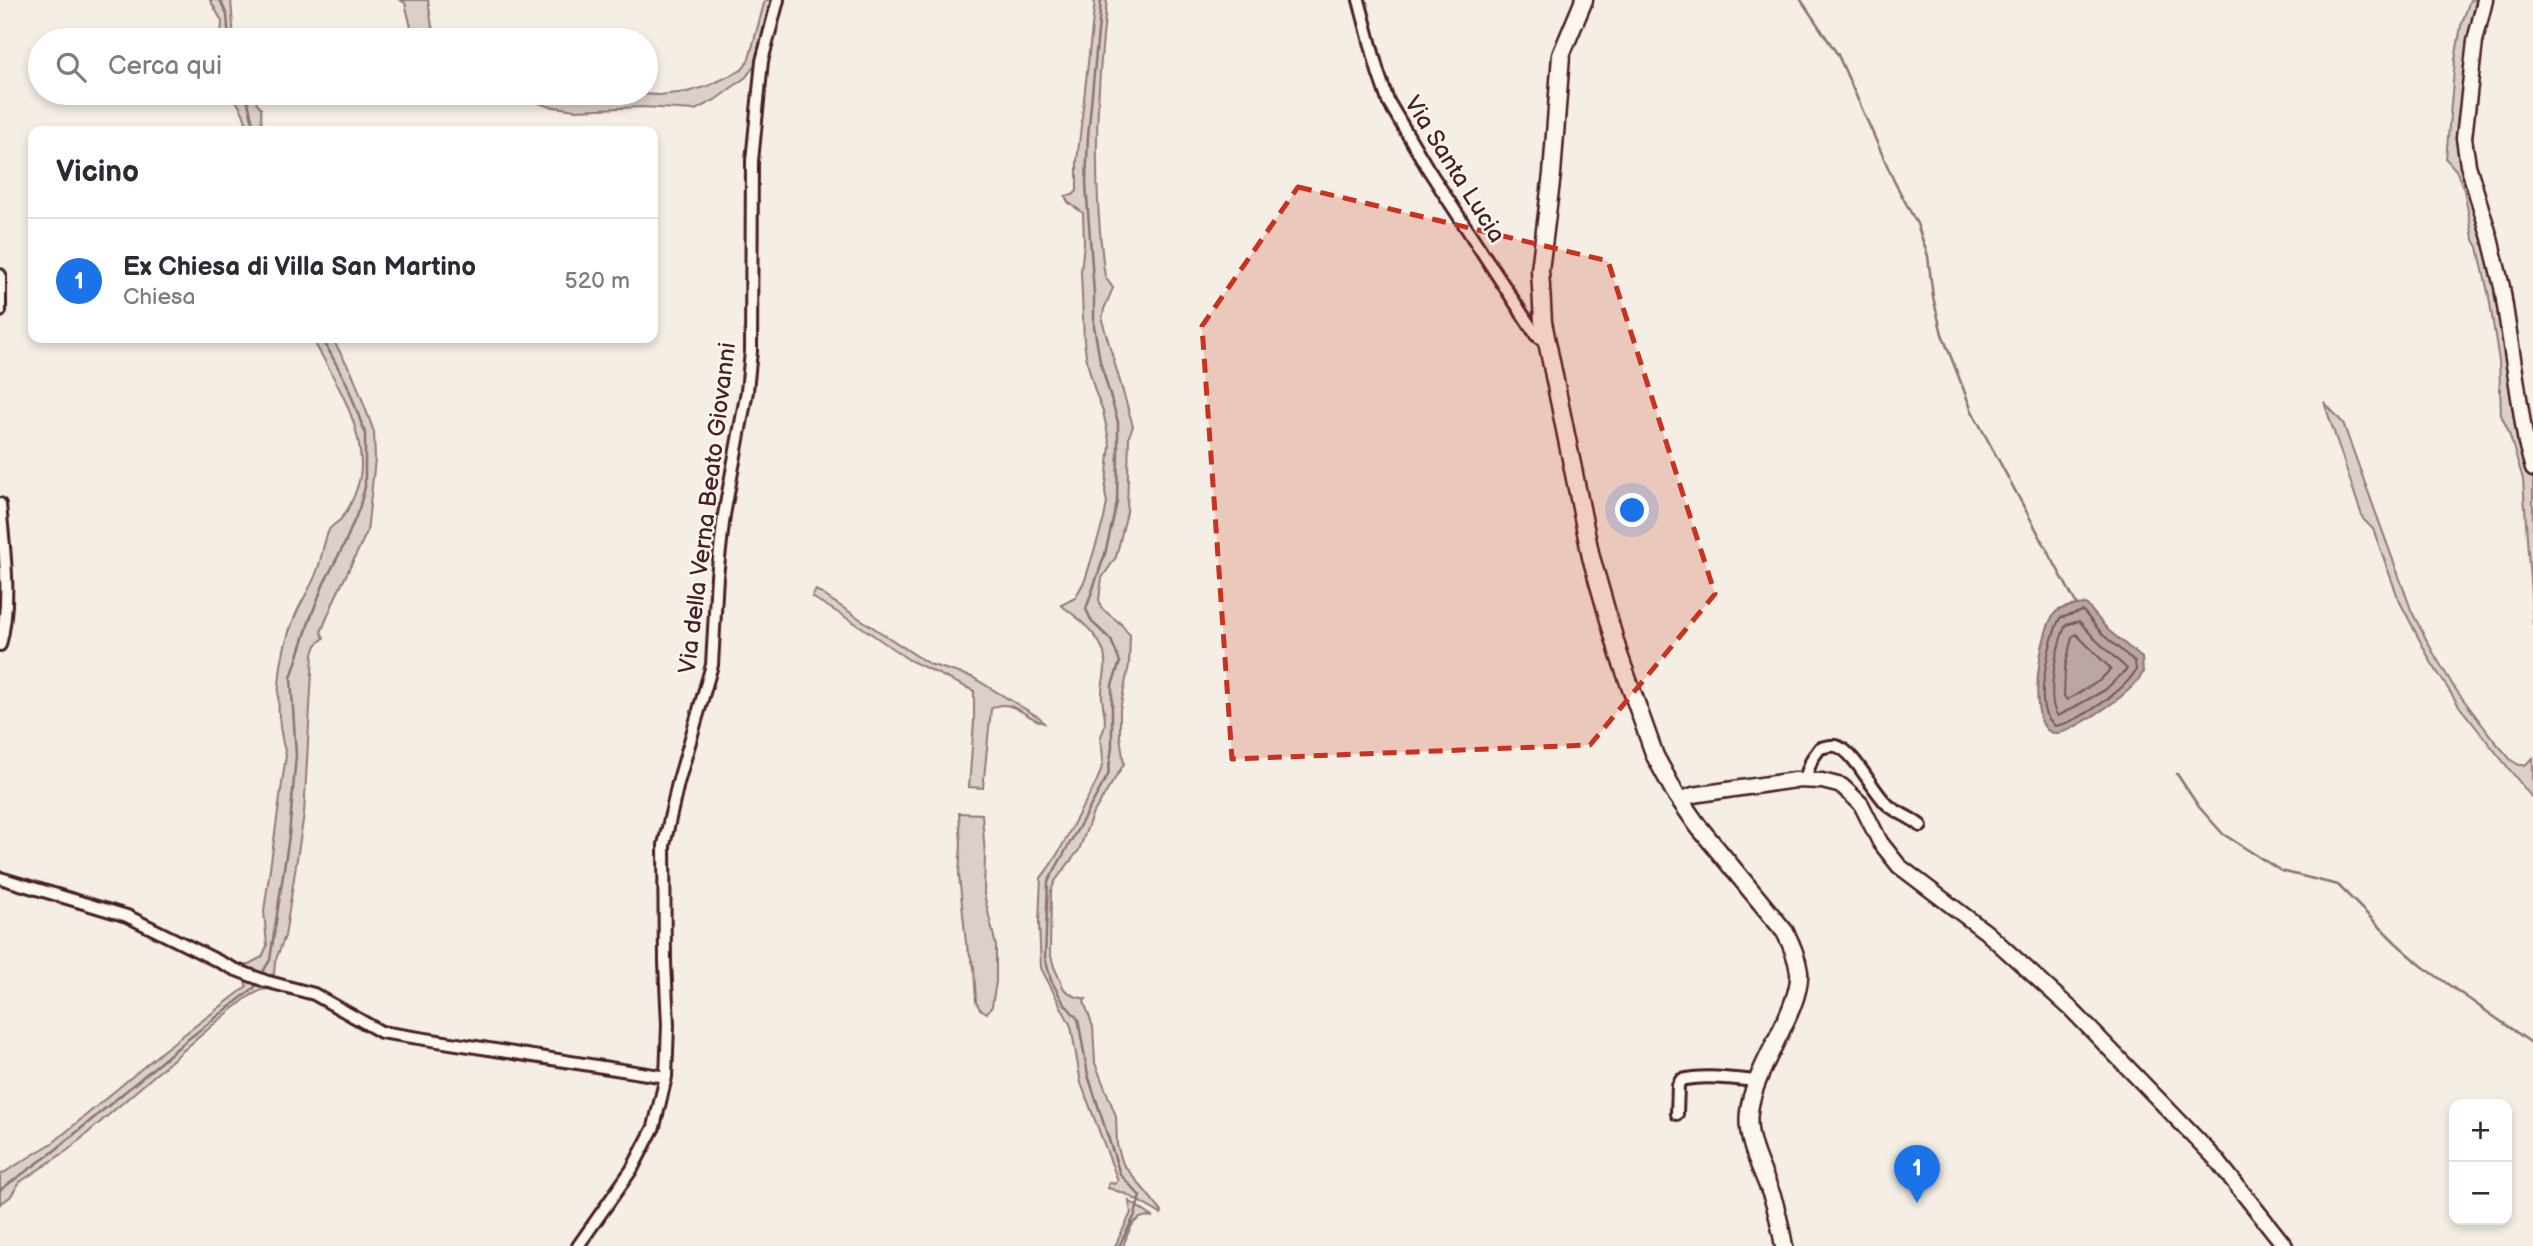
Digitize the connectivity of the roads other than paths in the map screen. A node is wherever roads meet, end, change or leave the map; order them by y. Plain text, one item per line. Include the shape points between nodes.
1 (778, 0) edge
2 (1359, 0) edge
3 (1584, 0) edge
4 (2485, 0) edge
5 (0, 275) edge
6 (0, 311) edge
7 (1547, 344) junction
8 (2533, 469) edge
9 (0, 504) edge
10 (0, 645) edge
11 (1804, 780) junction
12 (1681, 800) junction
13 (1921, 826) dead end
14 (0, 878) edge
15 (666, 1077) junction
16 (1757, 1081) junction
17 (1677, 1114) dead end
18 (578, 1246) edge
19 (1784, 1246) edge
20 (2285, 1246) edge

1 - 15 street, Via della Verna Beato Giovanni via 762,61 752,161 751,351 724,515 712,665 664,845
2 - 7 street, Via Santa Lucia via 1388,101 1536,335
3 - 7 main road via 1566,38 1558,77 1552,174 1539,270
4 - 8 street via 2475,41 2464,138 2502,287
5 - 6 street
7 - 12 main road via 1591,557 1619,655 1655,756
9 - 10 street via 8,595
11 - 12 street
11 - 13 street via 1820,748 1838,746 1890,807
11 - 20 street via 1842,786 1853,794 1899,866 1986,932 2070,1008 2215,1158
12 - 16 main road via 1785,932 1794,950 1799,982
14 - 15 street via 127,916 234,969 314,993 381,1032
15 - 18 street, Via della Verna Beato Giovanni via 654,1127 632,1169
16 - 17 street via 1681,1080
16 - 19 main road via 1748,1116 1750,1133

